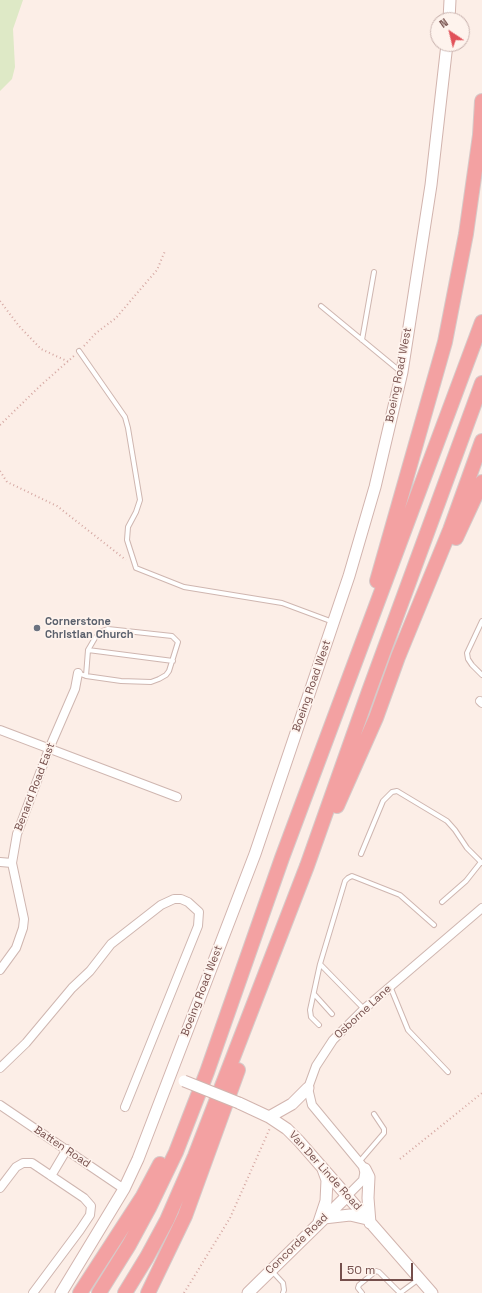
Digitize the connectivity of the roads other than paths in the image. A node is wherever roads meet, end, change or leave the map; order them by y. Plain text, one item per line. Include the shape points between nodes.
1 (450, 0) edge
2 (449, 12) edge
3 (446, 52) edge
4 (482, 101) edge
5 (374, 272) dead end
6 (321, 306) dead end
7 (482, 322) edge
8 (362, 340) junction
9 (79, 351) road end
10 (402, 372) junction
11 (482, 383) edge
12 (482, 441) edge
13 (482, 482) edge
14 (482, 621) edge
15 (333, 622) junction
16 (88, 650) junction
17 (398, 657) junction
18 (173, 660) junction
19 (78, 673) joint
20 (482, 675) edge
21 (86, 676) junction
22 (348, 682) junction
23 (0, 730) edge
24 (49, 749) junction
25 (178, 797) dead end
26 (361, 854) dead end
27 (0, 862) edge
28 (482, 862) edge
29 (12, 863) junction
30 (307, 866) junction
31 (442, 902) dead end
32 (482, 908) edge
33 (434, 925) dead end
34 (272, 957) junction
35 (320, 964) junction
36 (0, 970) edge
37 (390, 986) junction
38 (314, 994) junction
39 (364, 1009) junction
40 (332, 1014) dead end
41 (319, 1025) dead end
42 (0, 1068) edge
43 (207, 1072) junction
44 (448, 1072) dead end
45 (170, 1076) junction
46 (308, 1088) junction
47 (0, 1105) edge
48 (125, 1107) dead end
49 (374, 1114) dead end
50 (271, 1118) junction
51 (67, 1149) junction
52 (362, 1165) junction
53 (322, 1166) junction
54 (51, 1176) junction
55 (0, 1188) edge
56 (124, 1189) junction
57 (347, 1196) junction
58 (321, 1221) junction
59 (369, 1221) junction
60 (271, 1270) junction
61 (419, 1278) junction
62 (33, 1293) edge
63 (61, 1293) edge
64 (80, 1293) edge
65 (99, 1293) edge
66 (125, 1293) edge
67 (148, 1293) edge
68 (248, 1293) edge
69 (283, 1293) edge
70 (362, 1293) edge
71 (400, 1293) edge
72 (432, 1293) edge

1 - 2 main road
3 - 10 main road, Boeing Road West via 431,185
4 - 22 highway via 466,234 444,342
5 - 8 lane
6 - 8 lane
7 - 22 highway
8 - 10 lane
9 - 15 lane via 125,417 128,428 140,500 128,527 127,540 136,568 184,588 282,603
10 - 15 main road, Boeing Road West via 375,487
11 - 30 highway
12 - 17 highway via 450,530
13 - 17 highway
14 - 20 lane via 468,646 467,653 472,665
15 - 45 main road, Boeing Road West via 255,854
16 - 18 lane
16 - 18 lane via 99,634 108,629 172,636 177,639 178,644
16 - 21 lane
17 - 30 highway via 376,718
18 - 21 lane via 166,675 151,682
19 - 21 lane
19 - 24 street, Benard Road East via 75,689
22 - 43 highway via 282,858
23 - 24 street
24 - 25 street
24 - 29 street, Benard Road East via 21,822
26 - 28 lane via 383,801 392,792 397,791 447,820 467,848
27 - 29 street
28 - 31 lane via 466,881
29 - 36 street, Benard Road East via 24,919 23,928 16,948
30 - 34 highway
32 - 37 street, Osborne Lane
33 - 35 lane via 400,895 352,876 345,881
34 - 66 highway via 195,1156 167,1220
34 - 67 highway via 225,1110 185,1216
35 - 38 lane
35 - 39 lane
37 - 39 street, Osborne Lane
37 - 44 lane via 408,1030
38 - 40 lane
38 - 41 lane via 310,1014
39 - 46 street, Osborne Lane via 333,1040 316,1066
42 - 48 street via 26,1043 111,944 161,905 174,899 181,899 198,912 198,926
43 - 64 highway via 143,1196
43 - 65 highway via 176,1152 149,1208
45 - 50 main road, Van Der Linde Road, bridge
45 - 56 main road, Boeing Road West
46 - 50 main road via 292,1104
46 - 52 street via 309,1098 317,1113
47 - 51 street, Batten Road
49 - 52 lane via 384,1133
50 - 53 main road, Van Der Linde Road via 299,1141
51 - 54 street
51 - 56 street, Batten Road
52 - 57 street via 363,1180
52 - 59 main road via 369,1177
53 - 57 main road, Van Der Linde Road
53 - 58 main road via 326,1180 326,1201
54 - 55 street via 32,1163 22,1163
54 - 62 street via 84,1198 92,1209 80,1230
56 - 63 main road, Boeing Road West
57 - 58 main road, Concorde Road
57 - 59 main road, Van Der Linde Road
58 - 59 main road via 350,1215
58 - 60 main road, Concorde Road
59 - 61 main road, Van Der Linde Road
60 - 68 main road, Concorde Road
60 - 69 lane via 283,1283
61 - 71 lane
61 - 72 main road, Van Der Linde Road
70 - 71 lane via 359,1285 376,1271

